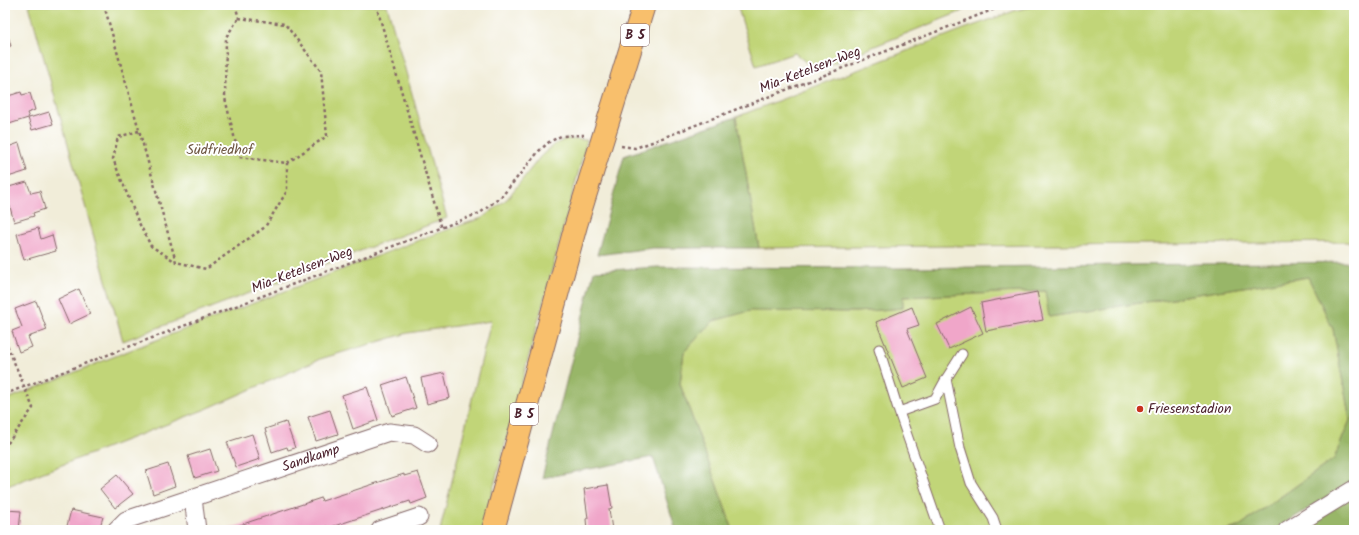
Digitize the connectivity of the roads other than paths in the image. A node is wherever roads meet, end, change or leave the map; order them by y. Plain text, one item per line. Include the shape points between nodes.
1 (644, 5) edge
2 (879, 349) dead end
3 (962, 354) dead end
4 (946, 379) junction
5 (899, 412) junction
6 (428, 444) dead end
7 (1354, 489) edge
8 (193, 498) junction
9 (419, 517) dead end
10 (116, 530) edge
11 (197, 530) edge
12 (380, 530) edge
13 (493, 530) edge
14 (940, 530) edge
15 (997, 530) edge
16 (1287, 530) edge

1 - 13 highway, B 5 via 576,226
2 - 5 lane
3 - 4 lane
4 - 5 lane via 935,399
4 - 15 lane via 960,448 971,482 993,518
5 - 14 lane
6 - 8 street, Sandkamp via 414,434 388,432
7 - 16 street
8 - 10 street, Sandkamp via 126,520
8 - 11 street
9 - 12 street

